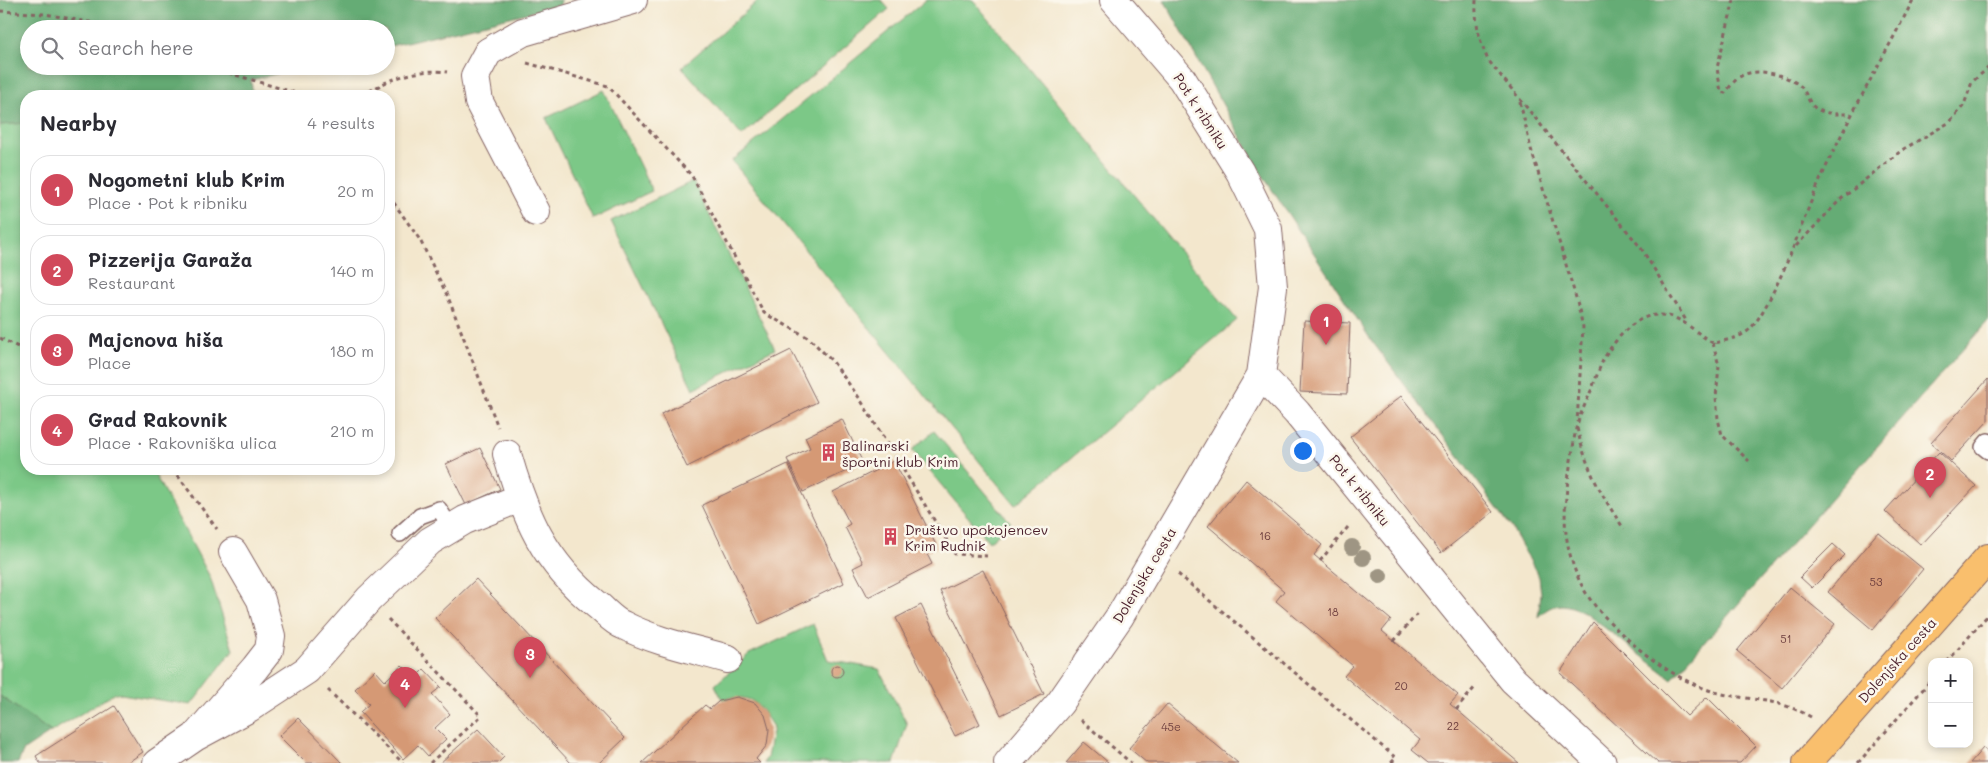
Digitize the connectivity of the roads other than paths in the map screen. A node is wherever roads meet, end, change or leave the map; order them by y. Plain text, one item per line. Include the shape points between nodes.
1 (633, 0) edge
2 (1114, 0) edge
3 (536, 212) dead end
4 (1261, 375) junction
5 (1988, 441) edge
6 (503, 444) road end
7 (1988, 451) edge
8 (520, 498) junction
9 (451, 528) junction
10 (400, 534) dead end
11 (233, 552) road end
12 (1988, 558) edge
13 (728, 659) dead end
14 (195, 737) junction
15 (156, 763) edge
16 (1008, 763) edge
17 (1602, 763) edge
18 (1807, 763) edge

1 - 3 street via 522,32 488,52 475,76 479,102
2 - 4 street, Pot k ribniku via 1182,79 1240,172 1268,229 1273,287
4 - 16 street, Dolenjska cesta via 1120,616 1060,703
4 - 17 street, Pot k ribniku via 1297,412 1513,680
5 - 7 lane via 1983,447
6 - 8 street
8 - 9 street
8 - 13 street via 536,534 560,570 621,625
9 - 10 lane via 439,509 420,516
9 - 14 street via 430,541 369,599 307,670 249,708
11 - 14 street via 261,600 271,636 268,650 255,668
12 - 18 main road, Dolenjska cesta
14 - 15 street

